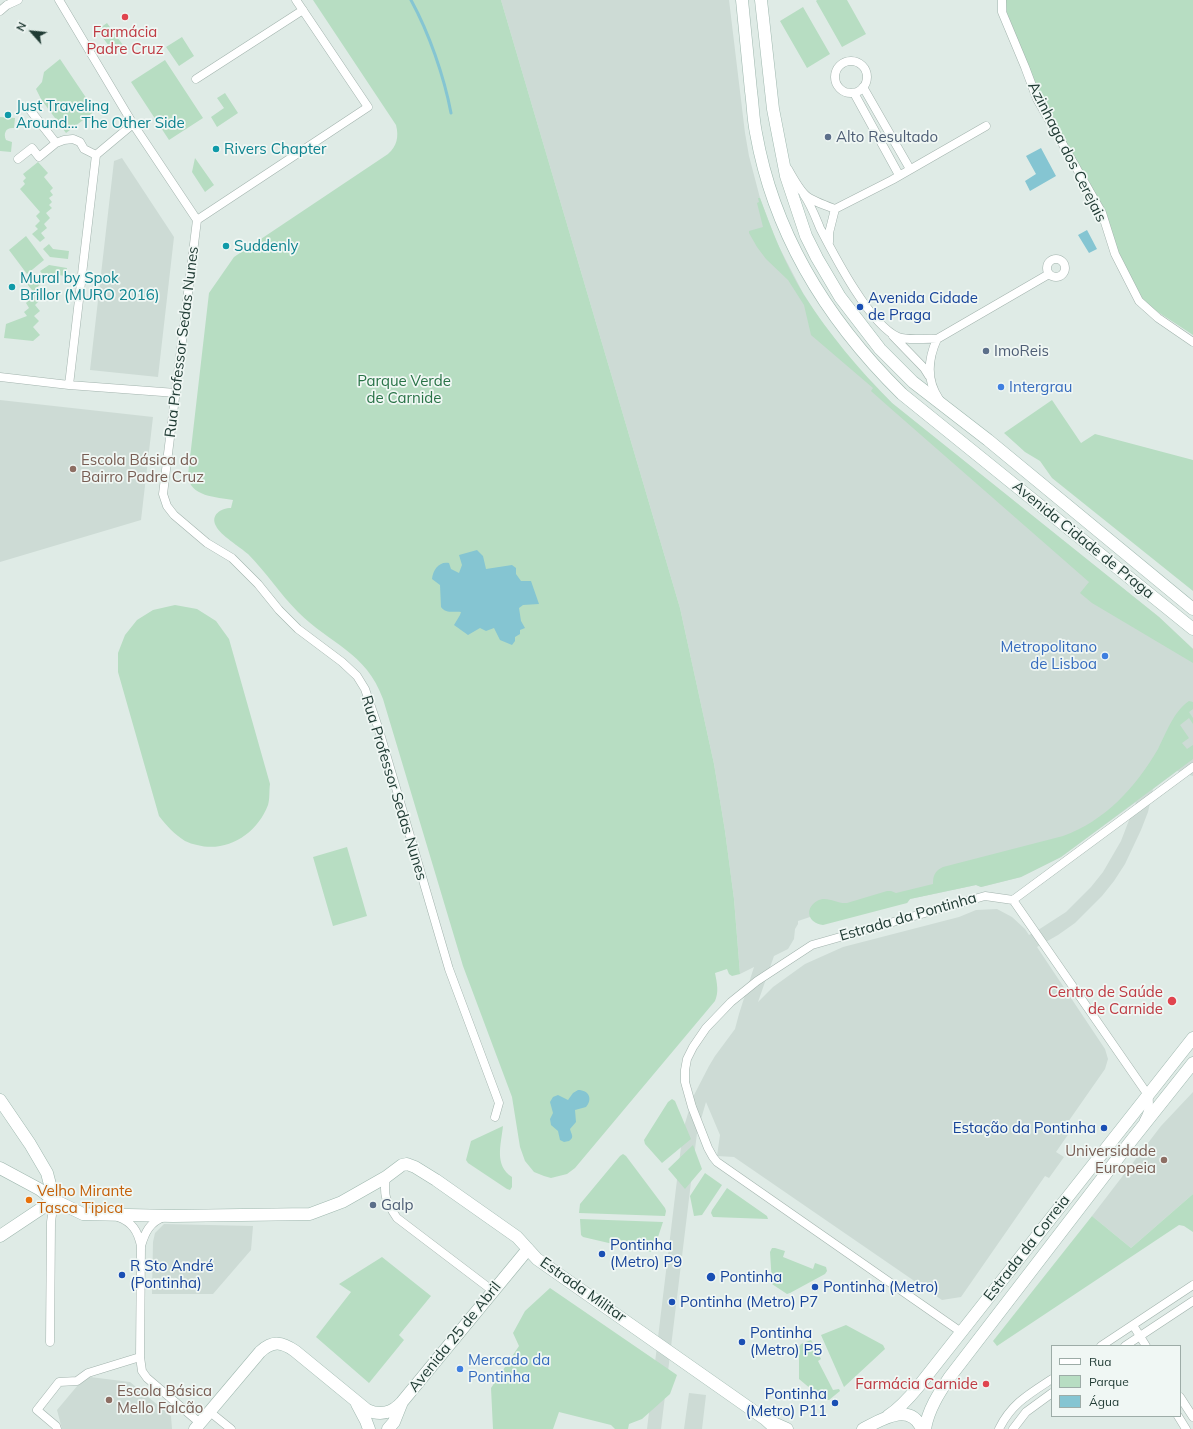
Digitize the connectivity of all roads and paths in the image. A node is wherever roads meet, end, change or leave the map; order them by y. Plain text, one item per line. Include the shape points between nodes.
1 (18, 0) edge
2 (59, 0) edge
3 (296, 0) edge
4 (742, 0) edge
5 (761, 0) edge
6 (1002, 0) edge
7 (303, 10) junction
8 (0, 11) edge
9 (196, 79) dead end
10 (863, 87) junction
11 (854, 93) junction
12 (30, 110) dead end
13 (133, 124) junction
14 (986, 126) dead end
15 (56, 143) junction
16 (96, 155) junction
17 (18, 159) dead end
18 (783, 160) junction
19 (910, 168) junction
20 (899, 175) junction
21 (804, 195) junction
22 (835, 209) junction
23 (196, 220) junction
24 (830, 246) junction
25 (1050, 274) dead end
26 (889, 333) junction
27 (937, 339) junction
28 (1193, 342) edge
29 (0, 377) edge
30 (930, 377) junction
31 (69, 385) junction
32 (176, 394) junction
33 (943, 404) junction
34 (1193, 609) edge
35 (1193, 629) edge
36 (1193, 767) edge
37 (1013, 900) junction
38 (1193, 1038) edge
39 (1193, 1063) edge
40 (1148, 1095) junction
41 (0, 1100) edge
42 (494, 1117) dead end
43 (1131, 1141) junction
44 (0, 1168) edge
45 (386, 1176) junction
46 (54, 1200) junction
47 (107, 1215) junction
48 (173, 1216) junction
49 (0, 1236) edge
50 (141, 1246) junction
51 (528, 1249) junction
52 (1193, 1285) edge
53 (493, 1292) junction
54 (1193, 1301) edge
55 (1133, 1325) junction
56 (960, 1332) junction
57 (1122, 1332) junction
58 (1140, 1336) junction
59 (50, 1342) dead end
60 (1102, 1345) edge
61 (1128, 1345) edge
62 (1145, 1345) edge
63 (140, 1357) junction
64 (1051, 1380) edge
65 (1032, 1392) junction
66 (1051, 1394) edge
67 (1181, 1399) edge
68 (357, 1402) junction
69 (402, 1402) junction
70 (1038, 1402) junction
71 (210, 1412) junction
72 (888, 1416) junction
73 (1179, 1417) edge
74 (1193, 1417) edge
75 (765, 1419) junction
76 (198, 1426) edge
77 (57, 1429) edge
78 (231, 1429) edge
79 (369, 1429) edge
80 (388, 1429) edge
81 (776, 1429) edge
82 (787, 1429) edge
83 (863, 1429) edge
84 (922, 1429) edge
85 (925, 1429) edge
86 (1000, 1429) edge
87 (1013, 1429) edge
88 (1186, 1429) edge

1 - 8 street
2 - 13 street
3 - 7 street
4 - 35 main road, Avenida Cidade de Praga via 756,133 770,192 796,255 834,316 869,360 902,394
5 - 18 main road, Avenida Cidade de Praga via 772,109
6 - 28 street, Azinhaga dos Cerejais via 1002,12 1037,99 1102,213 1115,254 1139,301 1158,318
7 - 9 street
7 - 23 street via 368,107
10 - 11 street
10 - 11 street via 867,77 863,67 854,62 844,64 836,72 836,82 843,91
10 - 19 street
11 - 20 street
12 - 15 street
13 - 16 street
13 - 23 street
14 - 19 street
15 - 16 street via 72,139
15 - 17 street via 39,157 32,148
16 - 31 street
18 - 21 street
18 - 33 main road, Avenida Cidade de Praga via 806,236 840,297 896,367
19 - 20 street
20 - 22 street
21 - 22 street
21 - 24 street
22 - 24 street via 829,233
23 - 32 street, Rua Professor Sedas Nunes
24 - 26 street via 858,294
25 - 27 street
26 - 27 street via 903,338
26 - 30 street
27 - 30 street via 930,359
29 - 31 street
30 - 33 street via 935,393
31 - 32 street
32 - 42 street, Rua Professor Sedas Nunes via 163,494 167,506 174,515 207,542 232,558 258,584 278,610 298,629 342,662 357,676 365,689 449,969 499,1103
33 - 34 main road, Avenida Cidade de Praga
36 - 37 street
37 - 40 street
37 - 56 street, Estrada da Pontinha via 985,896 812,945 757,981 731,1002 706,1028 687,1059 685,1082 692,1107 708,1148 717,1162
38 - 40 main road, Estrada da Correia
39 - 43 main road, Estrada da Correia
40 - 43 street via 1146,1116
40 - 56 main road, Estrada da Correia
41 - 46 main road via 47,1173
43 - 85 main road, Estrada da Correia via 949,1378 938,1394
44 - 46 main road
45 - 48 main road via 342,1202 310,1214
45 - 51 main road, Estrada Militar via 402,1165 415,1166 517,1237
45 - 53 street via 385,1197 397,1218
46 - 47 main road via 83,1214
46 - 49 main road
46 - 59 street via 51,1222
47 - 48 main road
47 - 50 street via 128,1222 137,1231
48 - 50 street via 152,1224
50 - 63 street
51 - 53 main road, Avenida 25 de Abril
51 - 75 main road, Estrada Militar via 537,1259
52 - 55 street
53 - 69 main road, Avenida 25 de Abril
54 - 58 street
55 - 57 street
55 - 58 street
56 - 72 main road, Estrada da Correia via 906,1401
57 - 60 street
57 - 61 street
58 - 61 street
58 - 62 street
63 - 76 street via 142,1371 147,1378
63 - 77 street via 88,1373 77,1381 59,1382 37,1410
64 - 65 street
65 - 70 street
65 - 86 street via 1015,1405
66 - 70 street
67 - 74 street
68 - 69 main road via 367,1410 380,1413 395,1409
68 - 71 main road via 289,1347 276,1343 260,1352
68 - 79 main road
69 - 80 main road, Avenida 25 de Abril via 394,1422
70 - 87 street via 1026,1412
71 - 76 main road
71 - 78 street
72 - 83 main road
72 - 84 main road via 908,1415 916,1420
73 - 88 street
75 - 81 main road, Estrada Militar
75 - 82 main road, Estrada Militar

